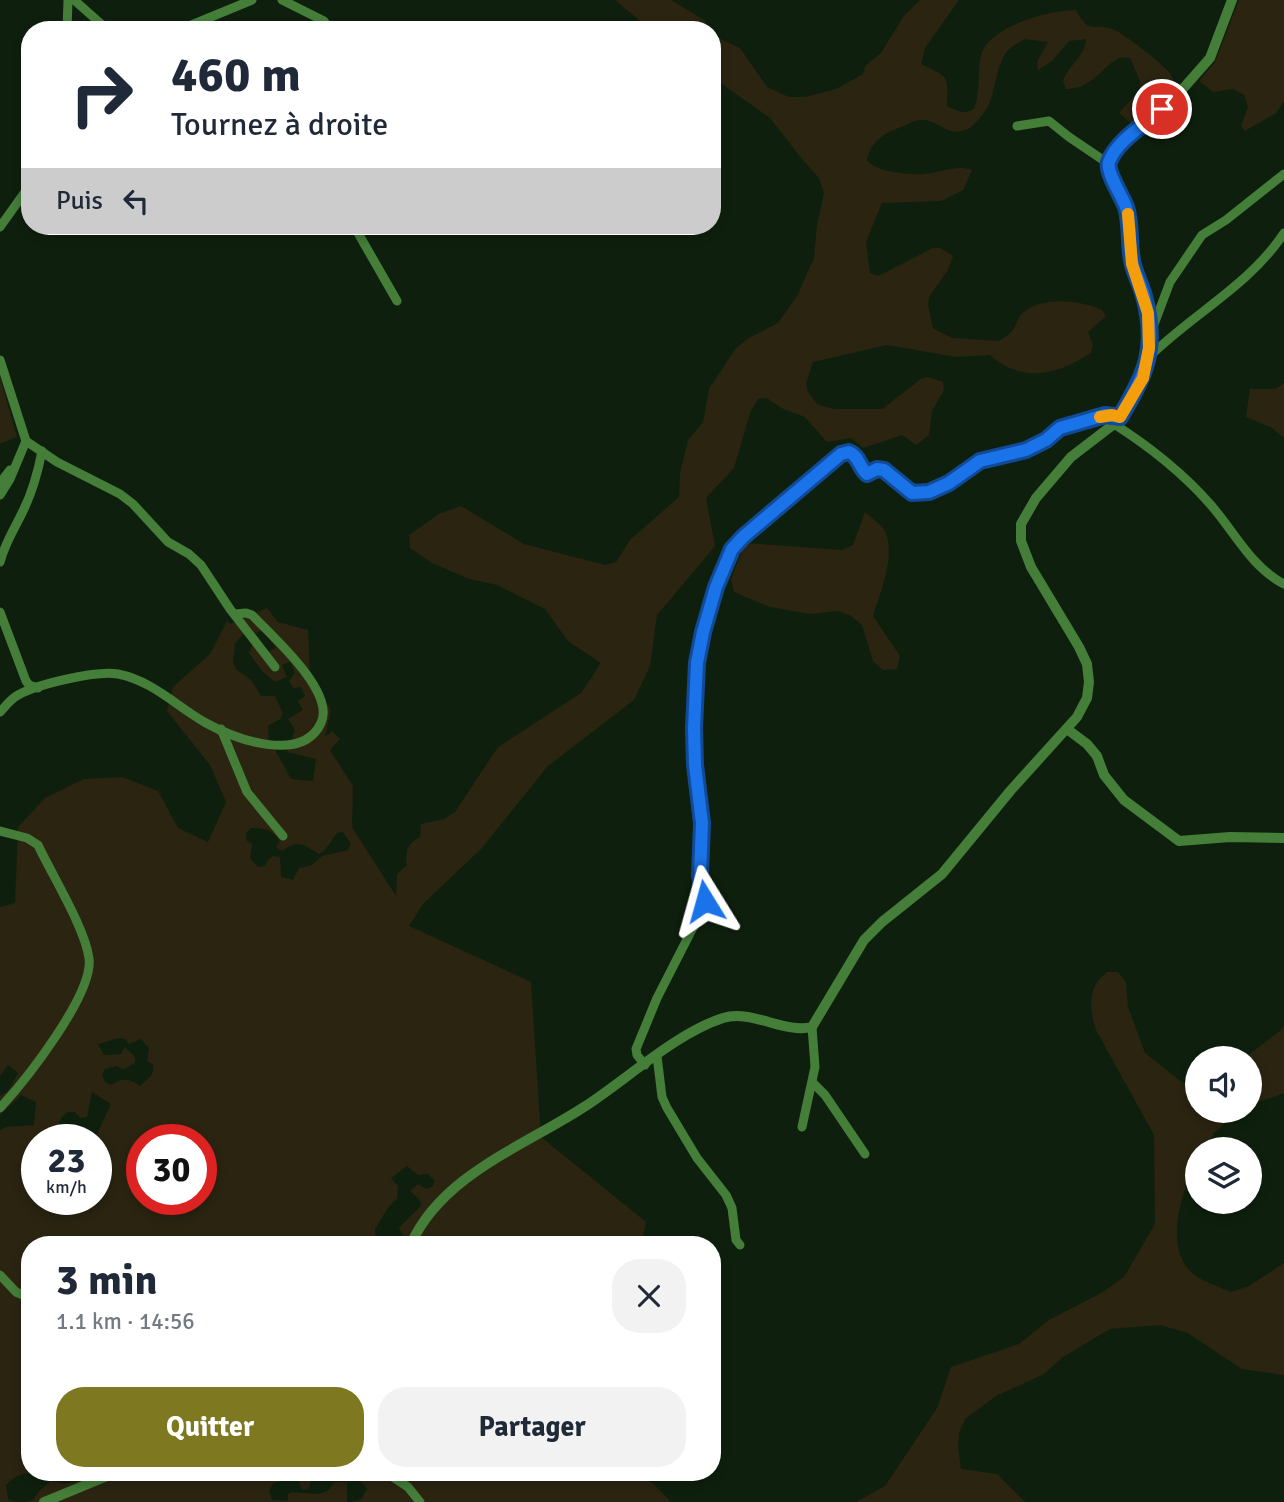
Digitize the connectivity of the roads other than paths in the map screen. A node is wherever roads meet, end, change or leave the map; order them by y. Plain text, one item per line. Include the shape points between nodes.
1 (68, 0) edge
2 (74, 0) edge
3 (251, 0) edge
4 (282, 0) edge
5 (1232, 0) edge
6 (68, 21) edge
7 (98, 21) edge
8 (201, 21) edge
9 (324, 21) edge
10 (1017, 126) dead end
11 (1109, 164) junction
12 (1284, 174) edge
13 (21, 198) edge
14 (0, 227) edge
15 (1284, 233) edge
16 (359, 235) edge
17 (397, 301) dead end
18 (1149, 336) junction
19 (1148, 358) junction
20 (0, 360) edge
21 (1117, 421) junction
22 (26, 441) junction
23 (42, 452) junction
24 (18, 461) junction
25 (0, 484) edge
26 (0, 495) edge
27 (0, 562) edge
28 (1284, 584) edge
29 (0, 612) edge
30 (235, 614) junction
31 (275, 667) dead end
32 (40, 688) junction
33 (0, 712) edge
34 (221, 729) junction
35 (1067, 729) junction
36 (0, 831) edge
37 (284, 836) dead end
38 (1284, 838) edge
39 (812, 1027) junction
40 (657, 1056) junction
41 (645, 1065) junction
42 (813, 1083) junction
43 (0, 1108) edge
44 (802, 1127) dead end
45 (865, 1154) dead end
46 (416, 1236) edge
47 (740, 1245) dead end
48 (0, 1275) edge
49 (21, 1295) edge
50 (95, 1481) edge
51 (399, 1481) edge
52 (44, 1502) edge
53 (420, 1502) edge

1 - 6 street
2 - 7 street
3 - 8 street
4 - 9 street
5 - 11 street via 1210,58 1173,100 1120,147
10 - 11 street via 1049,121
11 - 18 street via 1128,212 1132,264 1144,296
12 - 18 street via 1202,234 1170,282
13 - 14 street
15 - 19 street via 1249,275
16 - 17 street
18 - 19 street
19 - 21 street via 1143,378
20 - 22 street
21 - 28 street via 1173,466 1255,561
21 - 35 street via 1071,457 1035,498 1021,524 1021,541 1031,567 1087,664 1087,698
21 - 41 street via 1105,415 1060,428 1026,450 980,461 949,483 919,494 884,470 867,474 854,454 841,454 732,549 713,598 697,663 695,765 705,901 636,1049
22 - 23 street
22 - 24 street
23 - 27 street via 38,475
23 - 30 street via 133,504 168,542 201,565
24 - 25 street
24 - 26 street
29 - 32 street via 26,681
30 - 31 street
30 - 34 street via 252,615 292,656 317,691 324,717 313,735 292,746 278,747
32 - 33 street via 17,696
32 - 34 street via 96,673 115,673 158,690
34 - 37 street via 247,792
35 - 38 street via 1092,750 1124,800 1179,841 1230,836
35 - 39 street via 942,874 864,940
36 - 43 street via 38,845 90,962 72,1010
39 - 40 street via 729,1017 704,1026
39 - 42 street
40 - 41 street
40 - 47 street via 662,1097 697,1157 726,1195
41 - 46 street via 476,1172 430,1215
42 - 44 street
42 - 45 street
48 - 49 street
50 - 52 street
51 - 53 street

